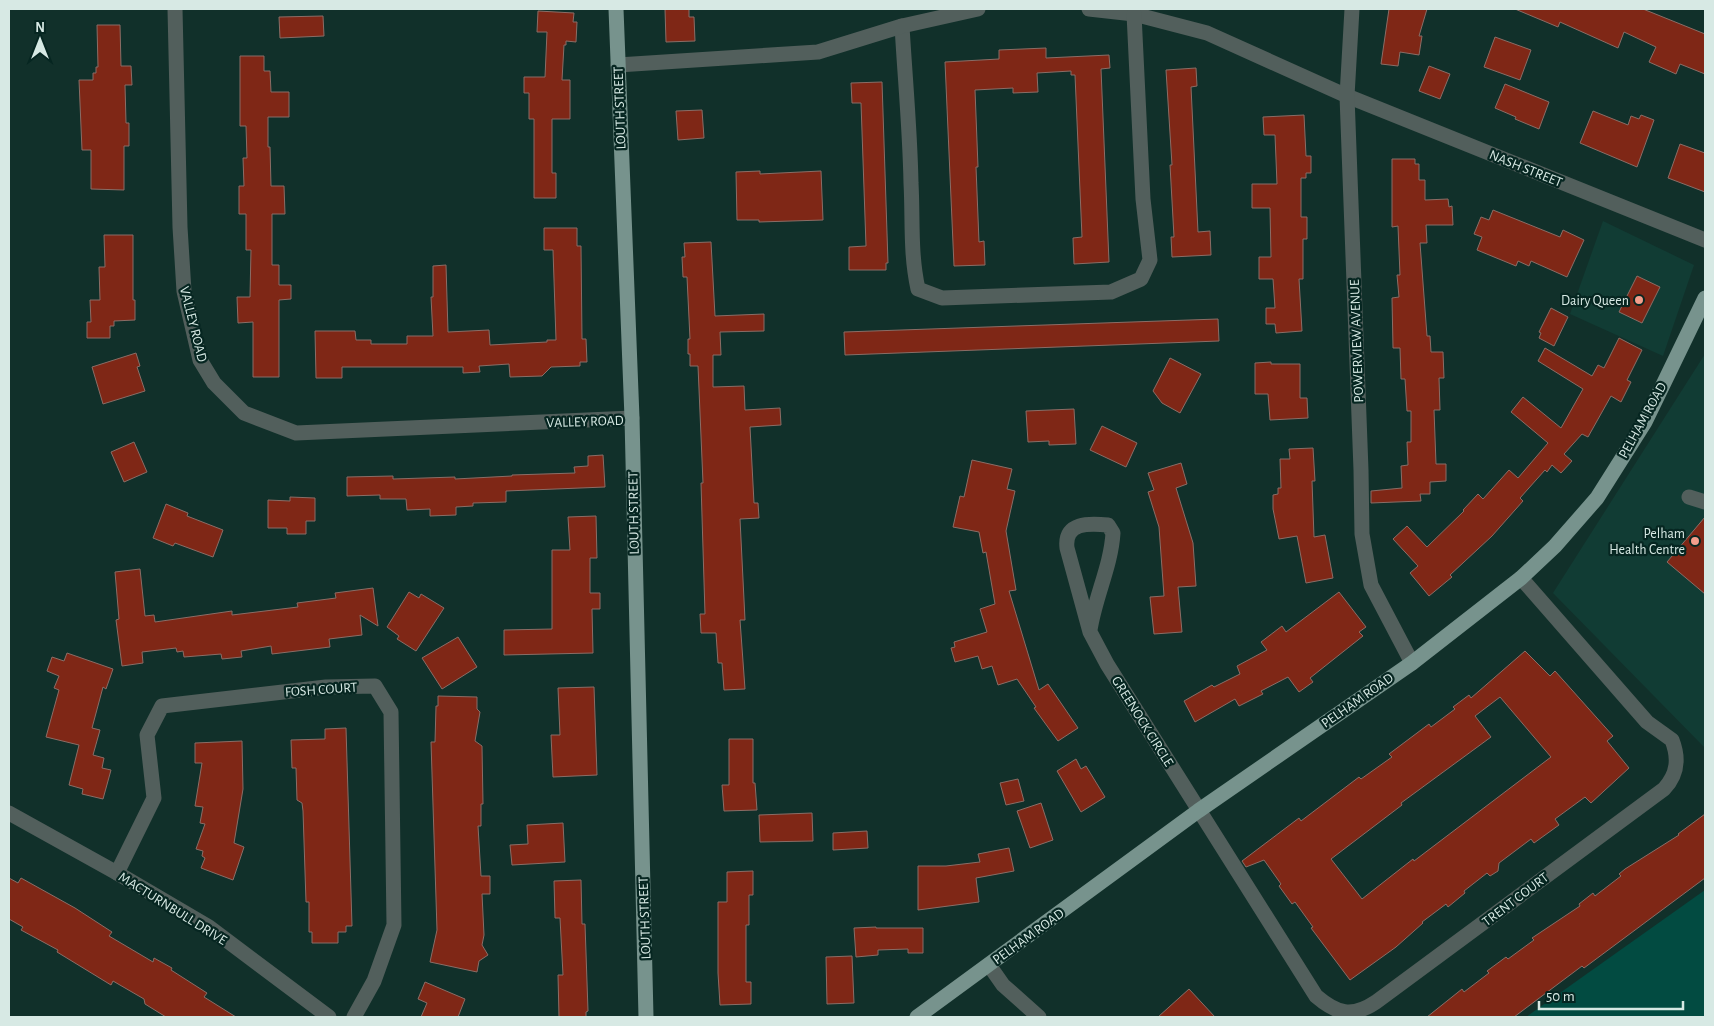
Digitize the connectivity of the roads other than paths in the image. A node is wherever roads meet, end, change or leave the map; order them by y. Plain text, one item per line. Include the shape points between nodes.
1 (175, 9) edge
2 (616, 9) edge
3 (978, 9) edge
4 (1089, 9) edge
5 (1352, 9) edge
6 (1134, 14) junction
7 (902, 26) junction
8 (618, 65) junction
9 (1347, 96) junction
10 (1705, 240) edge
11 (1705, 298) edge
12 (632, 418) junction
13 (1689, 497) dead end
14 (1705, 502) edge
15 (1521, 578) junction
16 (1090, 630) junction
17 (1412, 663) junction
18 (1198, 810) junction
19 (9, 813) edge
20 (117, 872) junction
21 (989, 965) junction
22 (648, 1014) edge
23 (329, 1017) edge
24 (354, 1017) edge
25 (917, 1017) edge
26 (1039, 1017) edge

1 - 12 street, VALLEY ROAD via 184,290 200,360 214,383 244,413 296,433
2 - 8 main road, LOUTH STREET
3 - 7 street
4 - 6 street, NASH STREET
5 - 9 street, POWERVIEW AVENUE
6 - 7 street via 1143,199 1150,260 1141,279 1110,292 942,298 918,289 912,244 912,183
6 - 9 street, NASH STREET via 1206,33
7 - 8 street via 818,52
8 - 12 main road, LOUTH STREET
9 - 10 street, NASH STREET
9 - 17 street, POWERVIEW AVENUE via 1362,534 1371,585
11 - 15 main road, PELHAM ROAD via 1645,422 1597,498
12 - 22 main road, LOUTH STREET
13 - 14 street
15 - 17 main road, PELHAM ROAD
15 - 18 street, TRENT COURT via 1647,722 1672,740 1677,768 1664,789 1376,1002 1358,1011 1340,1012 1316,996
16 - 16 street, GREENOCK CIRCLE via 1113,533 1108,525 1094,523 1080,525 1066,540
16 - 18 street, GREENOCK CIRCLE via 1107,664
17 - 18 main road, PELHAM ROAD
18 - 21 main road, PELHAM ROAD
19 - 20 street, MACTURNBULL DRIVE
20 - 23 street, MACTURNBULL DRIVE via 209,927
20 - 24 street, FOSH COURT via 154,798 147,735 162,706 326,687 375,686 391,712 394,925 374,981
21 - 25 main road, PELHAM ROAD
21 - 26 street via 1004,985

